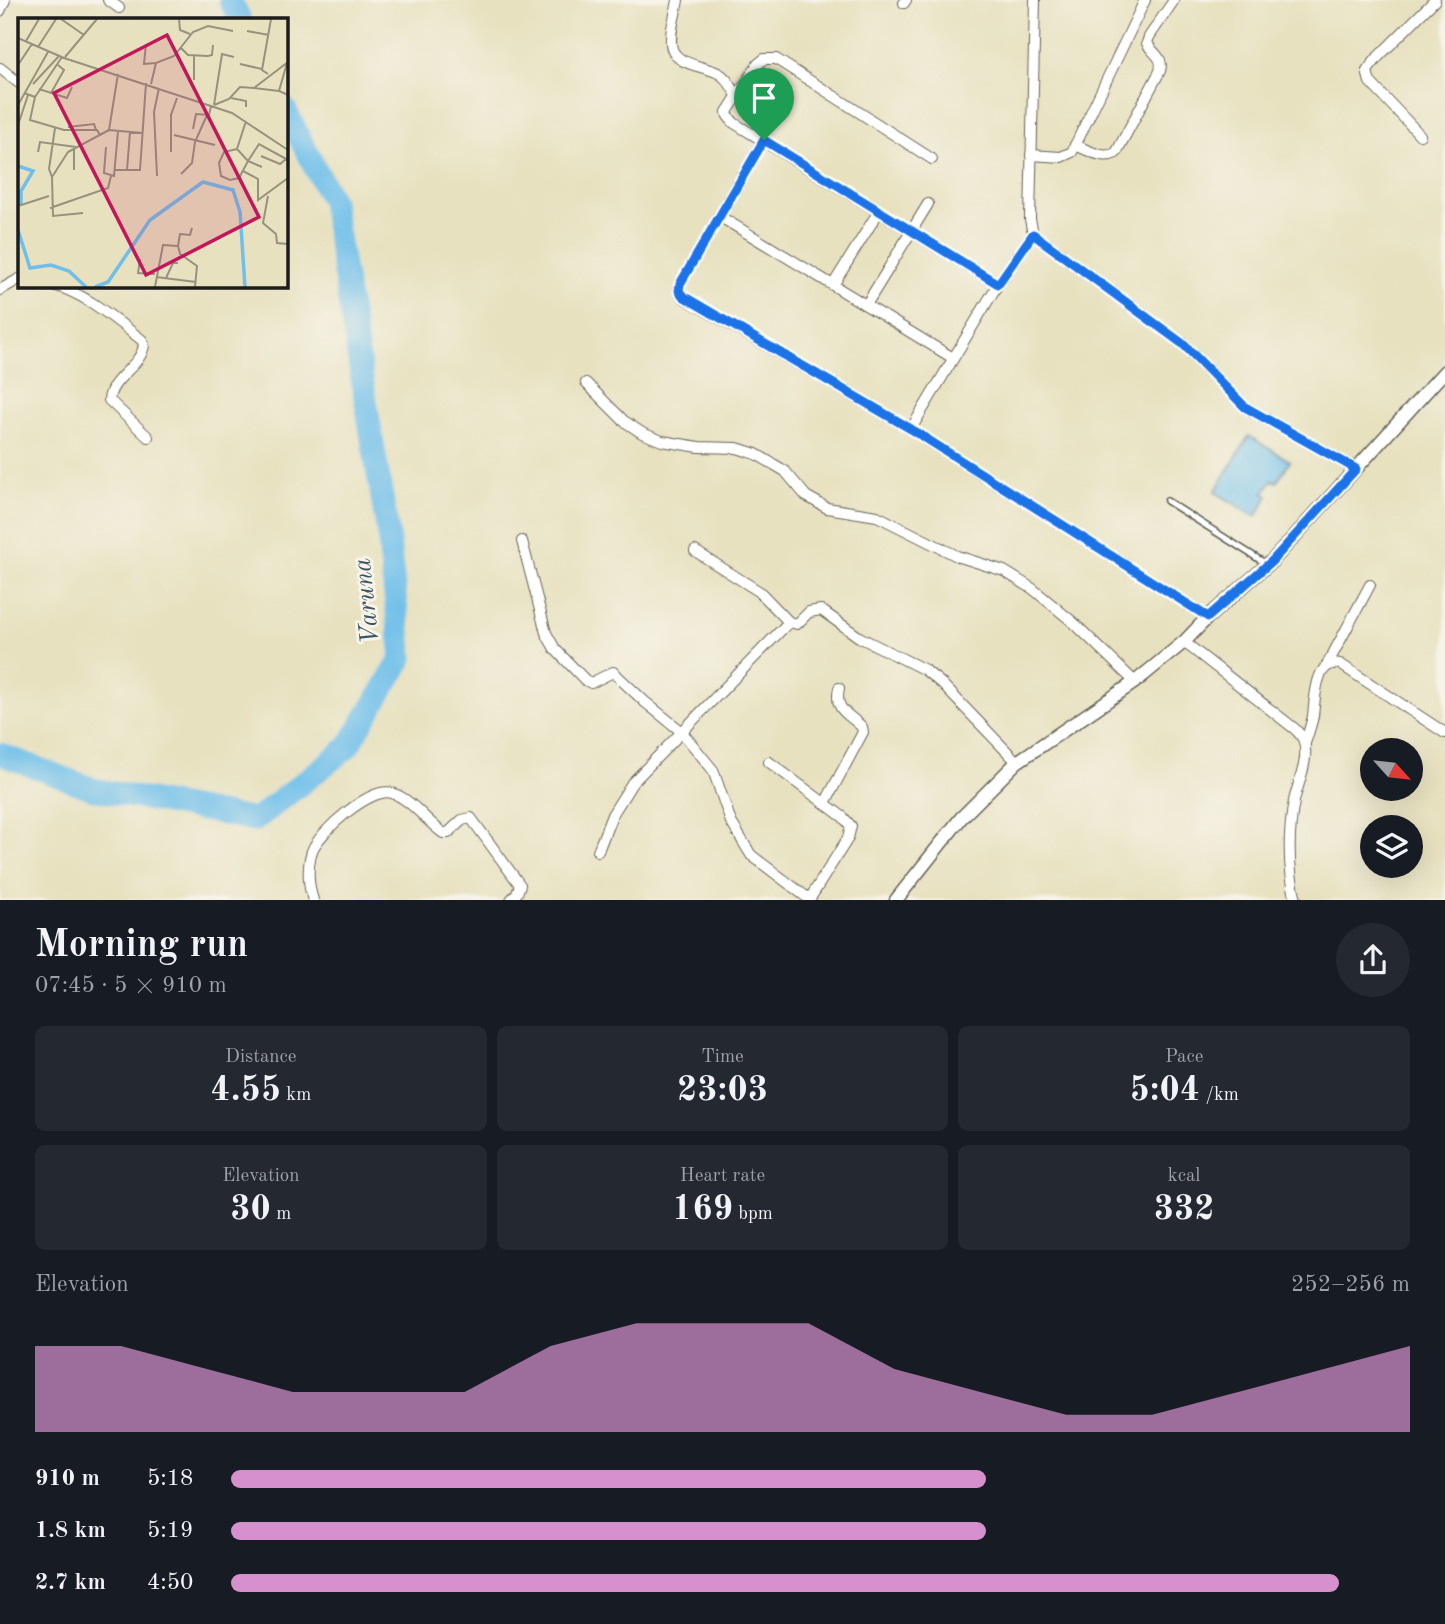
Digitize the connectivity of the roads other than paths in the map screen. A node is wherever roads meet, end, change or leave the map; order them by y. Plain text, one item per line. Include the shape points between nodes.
1 (5, 0) edge
2 (108, 0) edge
3 (678, 0) edge
4 (1035, 0) edge
5 (1145, 0) edge
6 (1174, 0) edge
7 (1434, 0) edge
8 (119, 8) dead end
9 (0, 11) edge
10 (0, 68) edge
11 (18, 82) edge
12 (737, 95) junction
13 (1420, 135) dead end
14 (764, 140) junction
15 (1075, 145) junction
16 (1031, 155) junction
17 (932, 159) dead end
18 (928, 204) dead end
19 (879, 211) junction
20 (719, 216) junction
21 (912, 232) junction
22 (1033, 234) junction
23 (18, 280) edge
24 (998, 284) junction
25 (833, 285) junction
26 (76, 289) edge
27 (0, 290) edge
28 (866, 305) junction
29 (953, 358) junction
30 (1445, 371) edge
31 (586, 383) dead end
32 (911, 429) junction
33 (148, 437) dead end
34 (1356, 469) junction
35 (1167, 501) dead end
36 (522, 541) dead end
37 (695, 551) dead end
38 (1268, 565) junction
39 (1370, 585) dead end
40 (1208, 617) junction
41 (789, 622) junction
42 (1184, 642) junction
43 (1327, 665) junction
44 (1135, 682) junction
45 (839, 688) dead end
46 (681, 732) junction
47 (1445, 733) edge
48 (1305, 743) junction
49 (769, 762) dead end
50 (1017, 762) junction
51 (825, 803) junction
52 (598, 851) dead end
53 (809, 899) edge
54 (899, 899) edge
55 (313, 900) edge
56 (511, 900) edge
57 (1296, 900) edge

1 - 9 street
2 - 8 street
3 - 12 street via 671,39 676,56 720,74
4 - 16 street
5 - 15 street
6 - 15 street via 1147,43 1163,63 1121,146 1109,156
7 - 13 street via 1367,71 1370,82
10 - 11 street
12 - 14 street via 728,116
12 - 17 street via 758,64 776,59
14 - 19 street
14 - 20 street
15 - 16 street via 1067,156
16 - 22 street
18 - 21 street
19 - 21 street
19 - 25 street
20 - 25 street
20 - 32 street via 680,284 683,296
21 - 24 street
21 - 28 street
22 - 24 street
22 - 34 street via 1183,344 1245,407
23 - 27 street
24 - 29 street
25 - 28 street
26 - 33 street via 142,340 142,354 111,389 109,400
28 - 29 street
29 - 32 street
30 - 34 street
31 - 44 street via 642,433 683,445 737,448 756,454 785,471 806,496 827,508 877,516 957,556 1004,571 1074,622
32 - 40 street
34 - 38 street
35 - 38 lane
36 - 46 street via 540,615 555,649 591,683 613,672
37 - 41 street via 760,592
38 - 40 street
39 - 43 street
40 - 42 street
41 - 46 street
41 - 50 street via 797,624 809,612 821,610 859,637 925,670
42 - 44 street
42 - 48 street via 1295,729
43 - 47 street via 1339,664
43 - 48 street via 1317,686
44 - 50 street
45 - 51 street via 840,708 863,732
46 - 52 street via 622,796
46 - 53 street via 713,770 731,822 751,855
48 - 57 street via 1290,841 1290,877
49 - 51 street
50 - 54 street via 961,818
51 - 53 street via 848,822 851,831
55 - 56 street via 308,873 312,850 352,809 382,791 404,800 443,833 471,818 520,885

